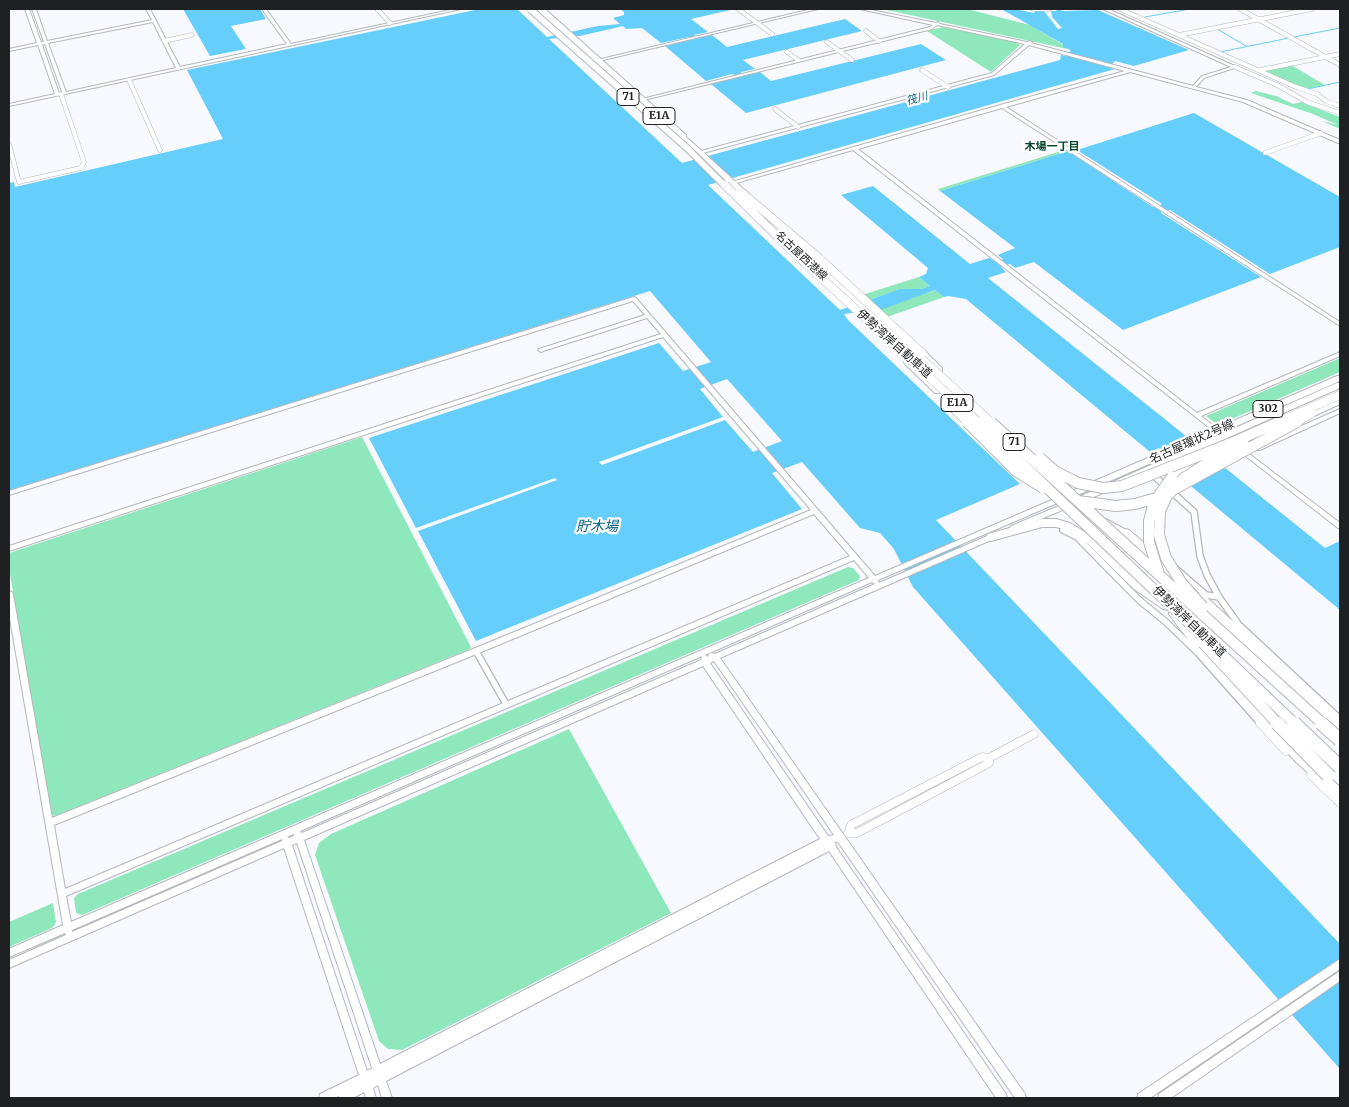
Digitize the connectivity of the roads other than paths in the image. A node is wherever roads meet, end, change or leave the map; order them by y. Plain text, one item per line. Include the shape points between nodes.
1 (27, 9) edge
2 (34, 9) edge
3 (148, 9) edge
4 (264, 9) edge
5 (377, 9) edge
6 (459, 9) edge
7 (531, 9) edge
8 (538, 9) edge
9 (542, 9) edge
10 (738, 9) edge
11 (816, 9) edge
12 (862, 9) edge
13 (874, 9) edge
14 (1033, 9) edge
15 (1049, 9) edge
16 (1105, 9) edge
17 (1120, 9) edge
18 (1240, 9) edge
19 (1312, 9) edge
20 (1258, 19) junction
21 (154, 21) junction
22 (756, 22) junction
23 (390, 23) junction
24 (938, 23) junction
25 (866, 32) dead end
26 (772, 34) dead end
27 (192, 35) dead end
28 (1179, 35) junction
29 (879, 40) junction
30 (164, 41) junction
31 (46, 42) junction
32 (827, 42) dead end
33 (39, 43) junction
34 (1030, 43) junction
35 (290, 44) junction
36 (9, 49) edge
37 (839, 50) junction
38 (787, 52) dead end
39 (1340, 54) edge
40 (1326, 57) junction
41 (599, 60) junction
42 (798, 60) junction
43 (852, 60) dead end
44 (1340, 65) edge
45 (178, 68) junction
46 (1235, 68) junction
47 (1129, 69) junction
48 (922, 70) dead end
49 (1260, 70) junction
50 (129, 80) junction
51 (1195, 86) junction
52 (948, 87) junction
53 (61, 93) junction
54 (641, 102) junction
55 (9, 104) edge
56 (1002, 106) junction
57 (1340, 106) edge
58 (775, 109) dead end
59 (1340, 113) edge
60 (798, 127) junction
61 (1321, 133) junction
62 (1340, 140) edge
63 (9, 144) edge
64 (854, 148) junction
65 (160, 150) dead end
66 (702, 152) junction
67 (1264, 152) dead end
68 (734, 182) junction
69 (847, 300) junction
70 (648, 316) junction
71 (870, 320) joint
72 (1340, 324) edge
73 (664, 334) junction
74 (541, 350) dead end
75 (918, 352) junction
76 (1340, 354) edge
77 (1340, 378) edge
78 (1340, 385) edge
79 (957, 388) junction
80 (1340, 395) edge
81 (1340, 401) edge
82 (1340, 411) edge
83 (1311, 414) junction
84 (1197, 415) junction
85 (1223, 437) junction
86 (1246, 454) junction
87 (1158, 461) junction
88 (1147, 470) junction
89 (9, 493) edge
90 (1070, 500) junction
91 (816, 512) junction
92 (1340, 526) edge
93 (1063, 530) dead end
94 (1126, 533) junction
95 (991, 537) junction
96 (963, 545) junction
97 (9, 549) edge
98 (855, 557) junction
99 (876, 582) junction
100 (9, 594) edge
101 (1219, 597) junction
102 (1175, 614) junction
103 (476, 651) junction
104 (705, 657) junction
105 (715, 658) junction
106 (506, 704) junction
107 (1340, 719) edge
108 (1340, 726) edge
109 (1034, 734) dead end
110 (1340, 736) edge
111 (1340, 740) edge
112 (1340, 767) edge
113 (1340, 786) edge
114 (1340, 794) edge
115 (1340, 803) edge
116 (49, 823) junction
117 (297, 833) junction
118 (285, 838) junction
119 (839, 838) junction
120 (828, 843) junction
121 (62, 894) junction
122 (67, 928) junction
123 (69, 938) junction
124 (9, 953) edge
125 (9, 964) edge
126 (1340, 964) edge
127 (1340, 976) edge
128 (1282, 1010) junction
129 (379, 1075) junction
130 (366, 1082) junction
131 (324, 1098) edge
132 (344, 1098) edge
133 (371, 1098) edge
134 (387, 1098) edge
135 (1002, 1098) edge
136 (1021, 1098) edge
137 (1142, 1098) edge
138 (1163, 1098) edge

1 - 33 street
2 - 31 street
3 - 21 street
4 - 35 street
5 - 23 street
6 - 23 street
7 - 54 highway, 伊勢湾岸自動車道 / E1A, bridge
7 - 69 main road, 名古屋西港線 / 71, bridge
8 - 75 highway, 伊勢湾岸自動車道 / E1A, bridge via 701,153 822,270
9 - 41 main road, 名古屋西港線 / 71
10 - 22 street
11 - 22 street
12 - 24 street
13 - 24 street
14 - 15 street
16 - 46 street
17 - 28 street
18 - 20 street
19 - 20 street
20 - 28 street
20 - 40 street
21 - 30 street
21 - 31 street
22 - 26 street
22 - 41 street
23 - 35 street
24 - 29 street via 931,28
24 - 34 street
25 - 29 street
27 - 30 street
28 - 49 street
29 - 37 street
30 - 45 street
31 - 33 street
31 - 53 street
32 - 37 street
33 - 36 street
33 - 53 street
34 - 47 street
34 - 52 street via 997,73
35 - 45 street
37 - 42 street
37 - 43 street
38 - 42 street
39 - 40 street
40 - 44 street
40 - 49 street
41 - 54 main road, 名古屋西港線 / 71
42 - 54 street
45 - 50 street
45 - 53 street
46 - 51 street via 1202,77
46 - 59 street via 1277,85 1307,102
47 - 51 street
47 - 56 street
48 - 52 street
49 - 57 street
50 - 53 street
50 - 65 street
51 - 61 street via 1254,104
51 - 62 street via 1257,102
52 - 60 street
53 - 55 street
53 - 63 street via 84,162 81,168 19,182
54 - 66 main road, 名古屋西港線 / 71
54 - 69 highway, 伊勢湾岸自動車道 / E1A, bridge
54 - 69 highway, bridge via 718,186 815,277
56 - 64 street
56 - 72 street
58 - 60 street
60 - 66 street
61 - 62 street
61 - 67 street
64 - 68 street
64 - 84 street
66 - 68 main road, 名古屋西港線 / 71
68 - 79 main road, 名古屋西港線 / 71, bridge
69 - 71 main road, 名古屋西港線 / 71, bridge
69 - 83 highway, bridge via 1016,471 1047,490 1080,502 1116,506 1160,497
69 - 112 highway, 伊勢湾岸自動車道 / E1A, bridge
70 - 73 street
70 - 74 street
70 - 89 street via 634,299
71 - 90 main road, 名古屋西港線 / 71
73 - 91 street
73 - 97 street
75 - 79 highway
75 - 85 highway, bridge via 1055,471 1086,486 1112,487 1132,483
75 - 111 highway, 伊勢湾岸自動車道 / E1A, bridge
76 - 84 street
77 - 85 main road, 名古屋環状2号線 / 302
78 - 85 main road, 名古屋環状2号線 / 302
79 - 90 main road, 名古屋西港線 / 71
80 - 85 highway, bridge
81 - 83 highway
82 - 86 street
83 - 110 highway, bridge via 1235,448 1184,478 1172,488 1163,503 1158,527 1166,558 1186,589
84 - 85 street
85 - 86 street
85 - 87 main road, 名古屋環状2号線 / 302 via 1200,442
85 - 113 highway, bridge via 1172,478 1154,502 1149,521 1149,542 1154,562 1168,594 1197,635 1270,717
86 - 92 street
87 - 88 main road, 名古屋環状2号線 / 302
87 - 90 main road, 名古屋環状2号線 / 302
88 - 90 main road, 名古屋環状2号線 / 302
88 - 101 street via 1194,512 1200,556
90 - 94 street
90 - 95 street
90 - 96 street
90 - 102 highway via 1144,573
91 - 98 street
91 - 103 street
93 - 115 street via 1077,537 1139,600 1198,653 1264,728
94 - 101 street via 1163,557 1206,595
94 - 108 highway
95 - 96 street
95 - 102 highway via 1042,523 1067,526 1090,540 1142,589
96 - 99 street
98 - 99 street
98 - 106 street
99 - 104 street
99 - 105 street
100 - 116 street
101 - 107 street via 1243,630
102 - 114 highway via 1185,630 1270,726
103 - 106 street
103 - 116 street
104 - 105 street
104 - 117 street
104 - 120 street
105 - 119 street
106 - 121 street
109 - 119 street via 989,758 989,763 857,833 849,832
116 - 121 street
117 - 118 street
117 - 129 street
118 - 122 street
118 - 123 street
118 - 130 street
119 - 120 street
119 - 136 street
120 - 129 street
120 - 135 street
121 - 122 street
122 - 123 street
122 - 124 street
123 - 125 street
126 - 128 street
127 - 128 street
128 - 137 street
128 - 138 street
129 - 130 street
129 - 134 street
130 - 131 street
130 - 132 street
130 - 133 street

